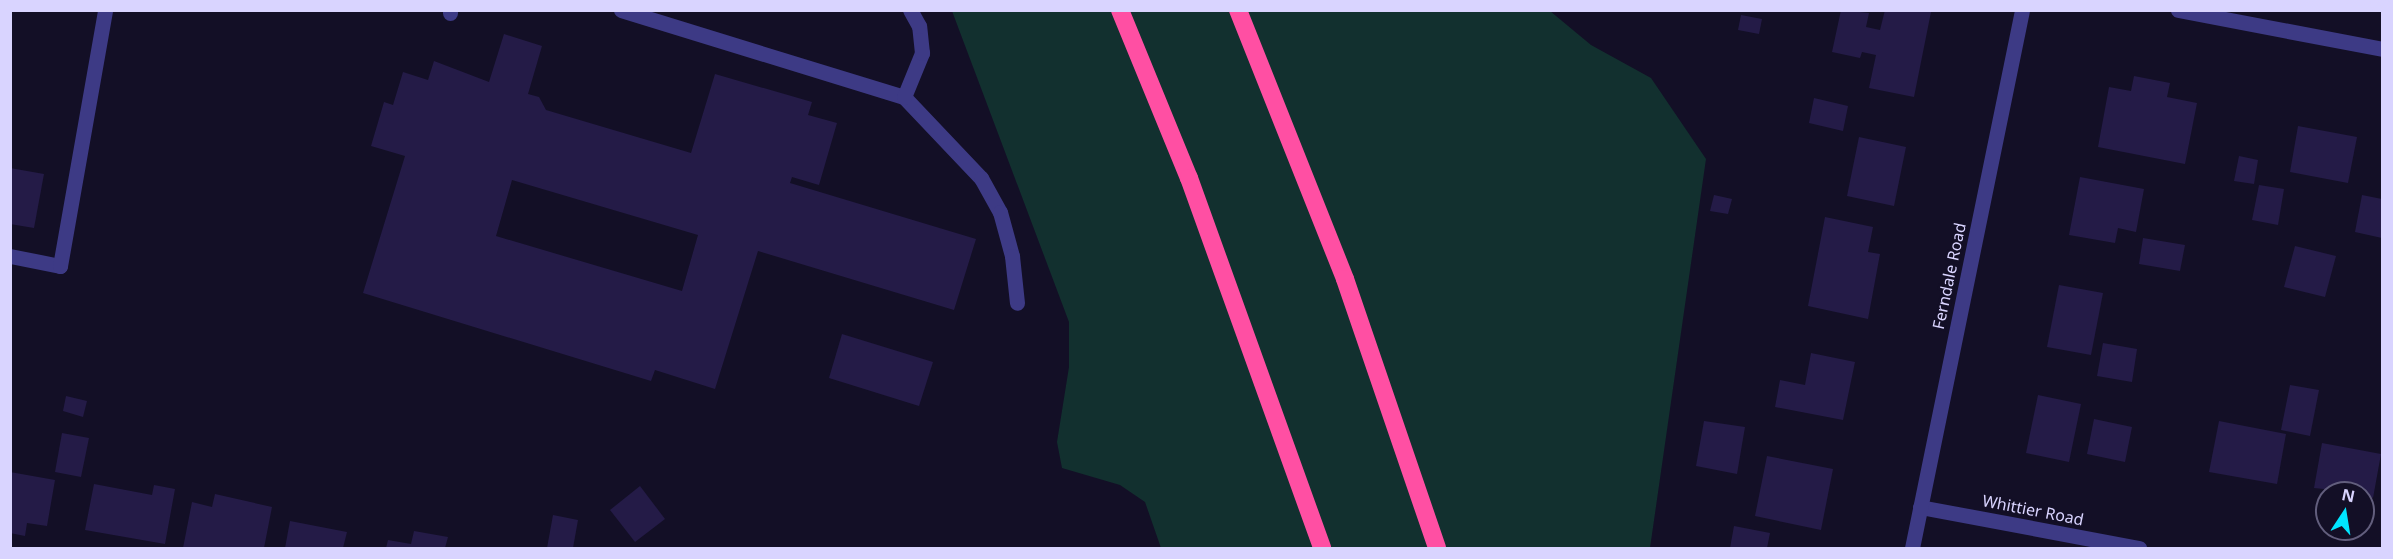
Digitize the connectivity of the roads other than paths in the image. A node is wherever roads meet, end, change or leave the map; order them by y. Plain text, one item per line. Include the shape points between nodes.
1 (105, 10) edge
2 (621, 10) edge
3 (910, 10) edge
4 (1120, 10) edge
5 (1238, 10) edge
6 (2022, 10) edge
7 (2178, 10) edge
8 (2382, 49) edge
9 (904, 97) junction
10 (10, 256) edge
11 (1017, 303) dead end
12 (1920, 507) junction
13 (1322, 549) edge
14 (1437, 549) edge
15 (1912, 549) edge
16 (2139, 549) edge

1 - 10 street via 60,266
2 - 9 street
3 - 9 street via 919,26 922,53
4 - 13 highway via 1201,210
5 - 14 highway via 1345,279
6 - 12 street, Ferndale Road
7 - 8 street
9 - 11 street via 981,178 1000,212 1012,256
12 - 15 street, Ferndale Road
12 - 16 street, Whittier Road

